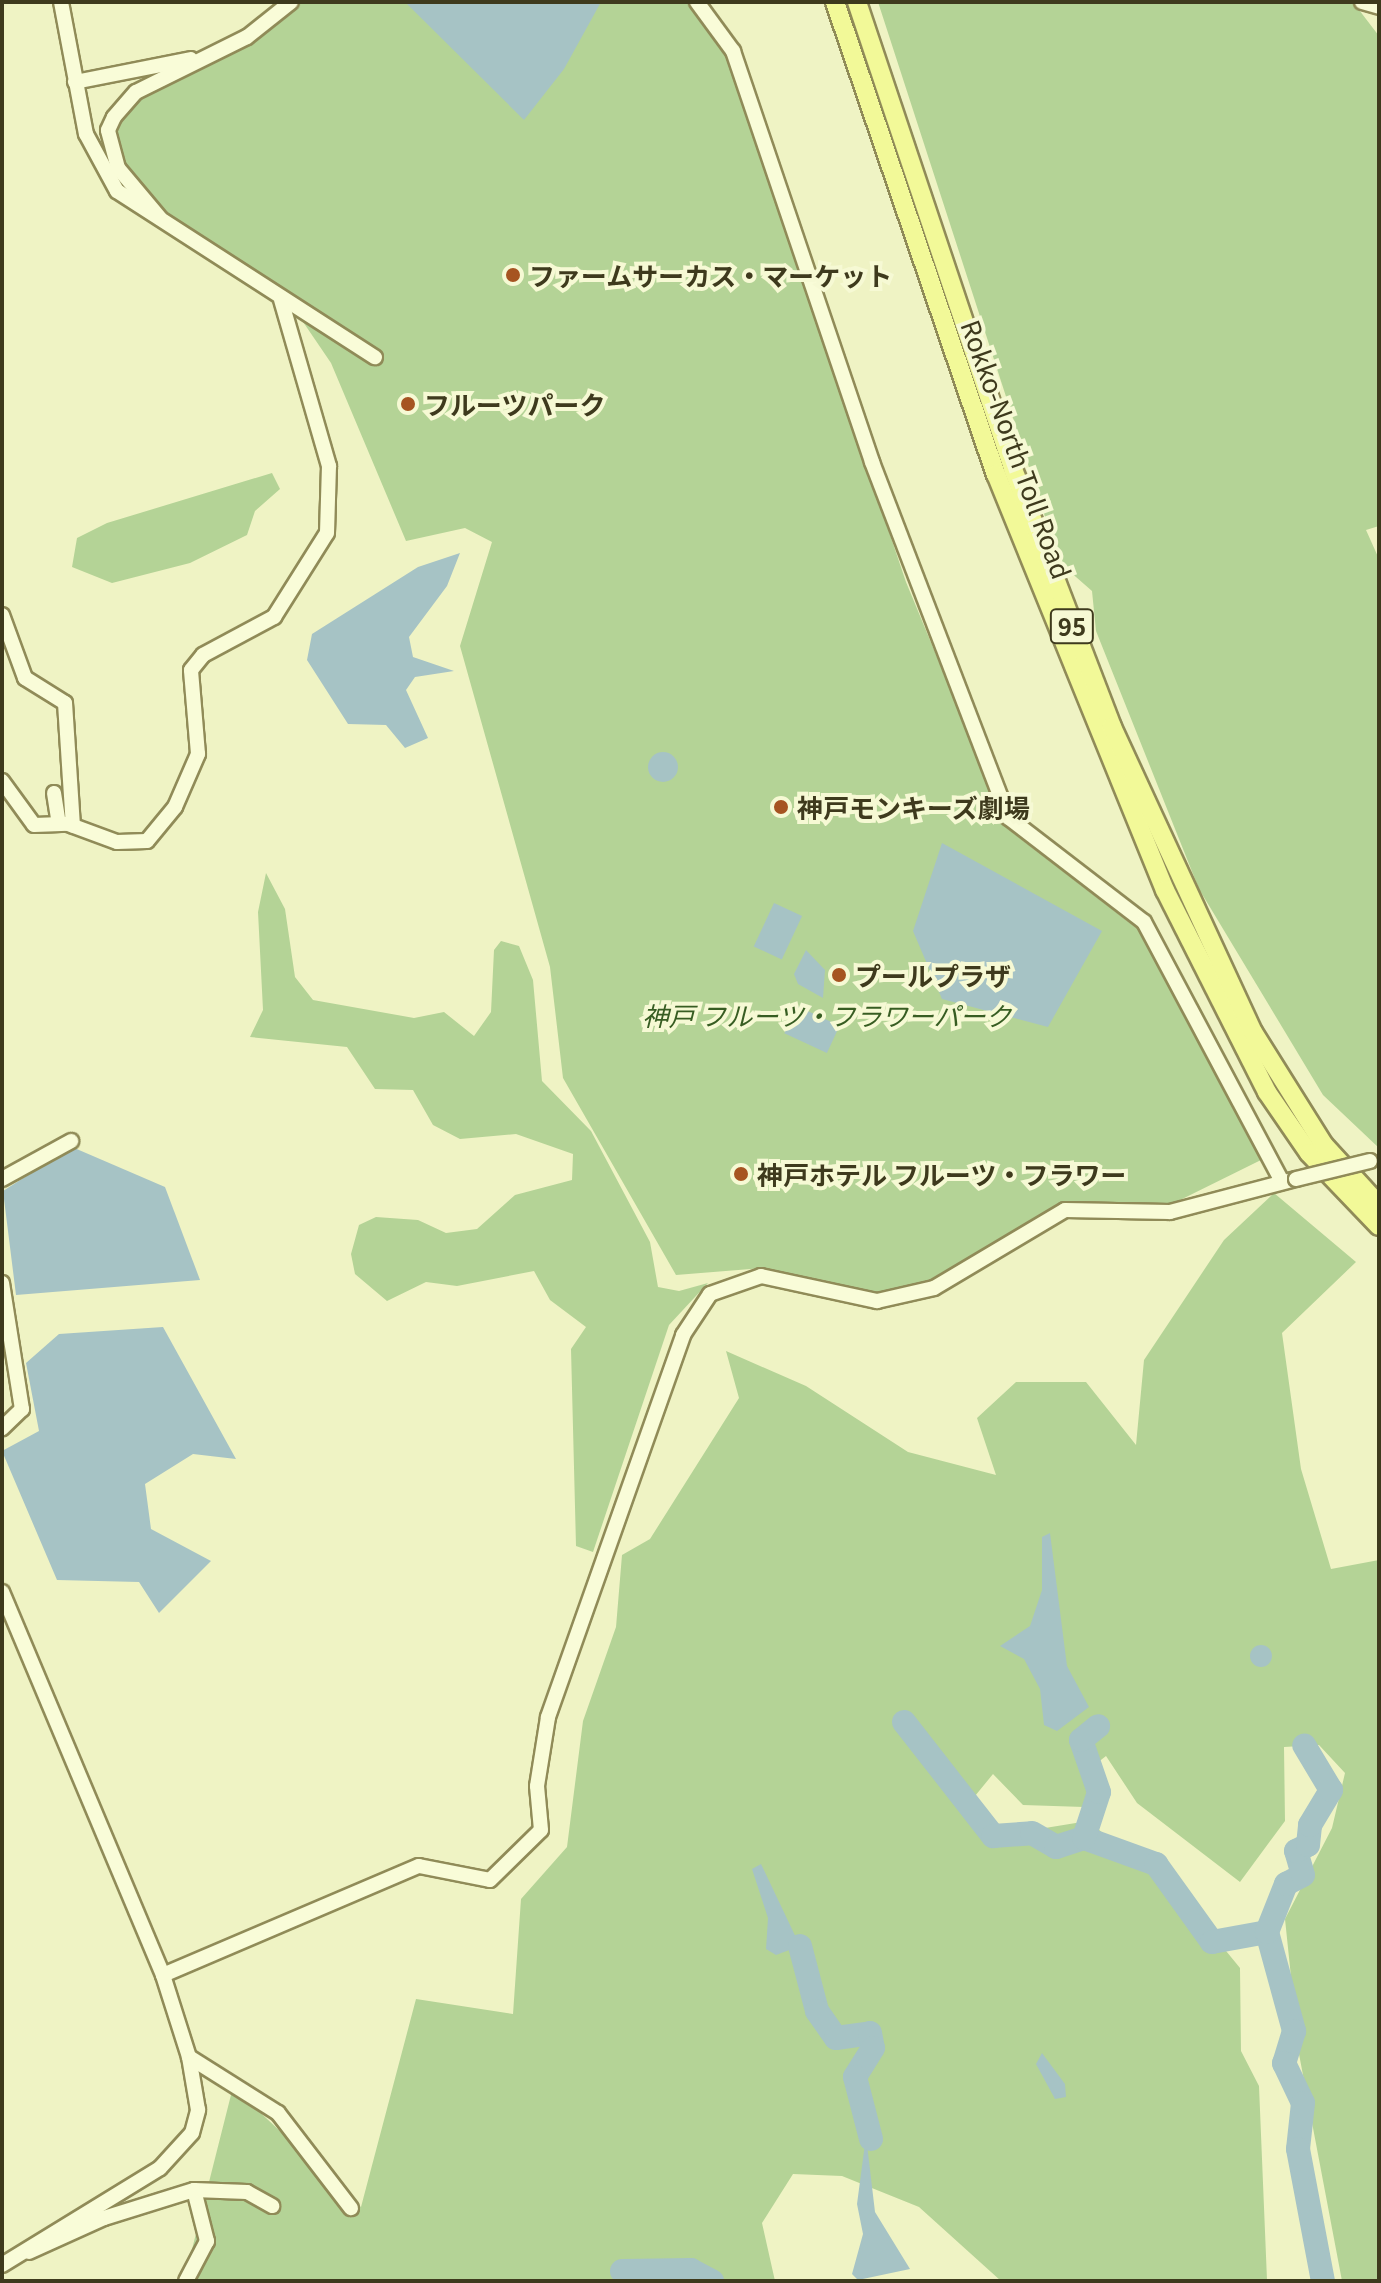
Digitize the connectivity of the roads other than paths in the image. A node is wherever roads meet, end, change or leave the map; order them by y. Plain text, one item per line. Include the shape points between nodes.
1 (61, 2) edge
2 (291, 2) edge
3 (697, 2) edge
4 (827, 2) edge
5 (835, 2) edge
6 (857, 2) edge
7 (1362, 2) edge
8 (1379, 7) edge
9 (199, 57) junction
10 (75, 82) junction
11 (867, 89) junction
12 (188, 242) junction
13 (281, 300) junction
14 (375, 357) dead end
15 (2, 615) edge
16 (2, 781) edge
17 (54, 793) dead end
18 (66, 825) junction
19 (71, 1141) dead end
20 (1375, 1160) edge
21 (2, 1179) edge
22 (1289, 1180) junction
23 (1379, 1205) edge
24 (1379, 1226) edge
25 (2, 1285) edge
26 (22, 1409) junction
27 (2, 1428) edge
28 (2, 1442) edge
29 (2, 1592) edge
30 (163, 1975) junction
31 (189, 2057) junction
32 (194, 2190) junction
33 (272, 2206) dead end
34 (351, 2208) dead end
35 (18, 2255) junction
36 (2, 2265) edge
37 (186, 2281) edge

1 - 10 street
2 - 9 street via 247,37
3 - 22 street via 733,51 872,462 1009,818 1144,922
4 - 11 main road
5 - 11 main road, Rokko-North Toll Road / 95
6 - 23 main road, Rokko-North Toll Road / 95 via 1013,469 1118,741 1209,948 1268,1059 1324,1145
7 - 8 street
9 - 10 street
9 - 12 street via 136,92 108,130 123,179
10 - 12 street via 86,134 104,174 132,206
11 - 24 main road, Rokko-North Toll Road / 95 via 996,474 1165,890 1267,1092 1309,1153
12 - 13 street
13 - 14 street
13 - 18 street via 329,466 327,533 274,617 203,655 191,670 198,754 161,827 132,844
15 - 18 street via 25,678 65,703
16 - 18 street via 34,825
17 - 18 street
19 - 21 street
20 - 22 street, bridge
22 - 30 street via 1170,1212 1065,1210 934,1288 877,1301 761,1276 710,1294 683,1335 548,1717 537,1786 541,1830 513,1866 490,1880 419,1866
25 - 26 street
26 - 27 street
26 - 28 street
29 - 30 street
30 - 31 street
31 - 34 street via 278,2113
31 - 35 street via 198,2110 180,2152
32 - 33 street via 247,2192
32 - 35 street
32 - 37 street via 207,2241
35 - 36 street

